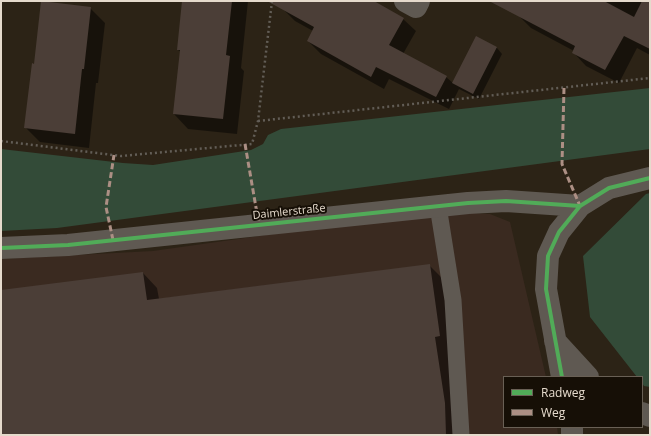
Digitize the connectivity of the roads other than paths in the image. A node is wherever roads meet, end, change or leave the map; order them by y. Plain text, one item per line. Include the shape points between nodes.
1 (405, 1) edge
2 (419, 1) edge
3 (650, 178) edge
4 (438, 206) junction
5 (580, 206) junction
6 (1, 248) edge
7 (555, 341) junction
8 (562, 376) edge
9 (587, 376) edge
10 (461, 435) edge

1 - 2 street via 416,7
3 - 5 street via 608,188
4 - 5 street, Daimlerstraße via 506,201
4 - 6 street, Daimlerstraße via 68,245
4 - 10 lane via 454,300
5 - 7 street via 559,232 548,256 546,289
7 - 8 street
7 - 9 street

